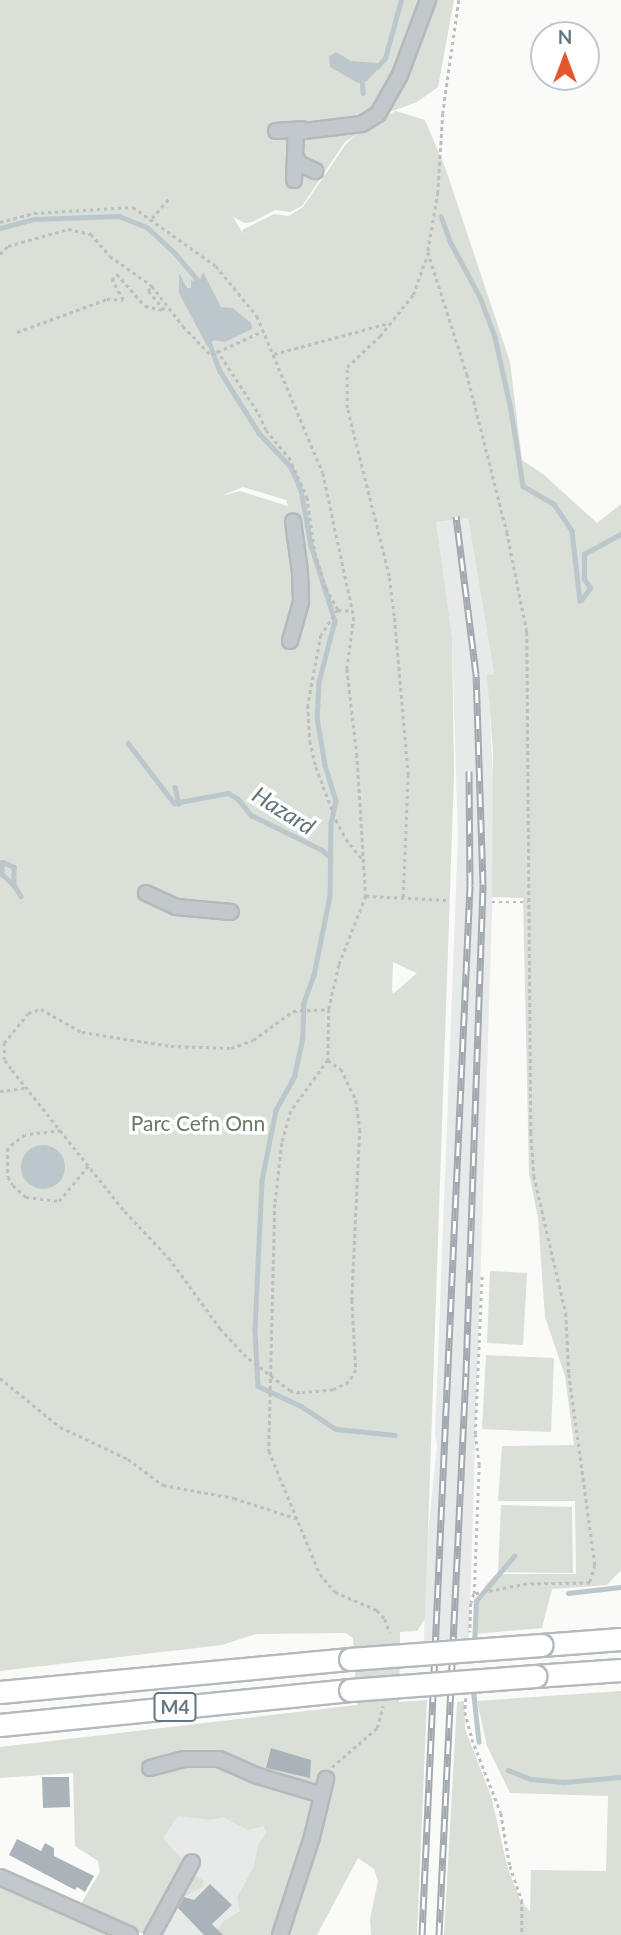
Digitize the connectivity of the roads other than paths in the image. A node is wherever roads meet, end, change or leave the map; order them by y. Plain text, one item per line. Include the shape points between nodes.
1 (428, 0) edge
2 (302, 130) junction
3 (276, 131) dead end
4 (296, 158) junction
5 (315, 171) dead end
6 (294, 180) dead end
7 (293, 521) dead end
8 (290, 641) dead end
9 (146, 893) dead end
10 (226, 908) dead end
11 (621, 1639) edge
12 (621, 1670) edge
13 (0, 1692) edge
14 (0, 1725) edge
15 (150, 1768) dead end
16 (326, 1779) road end
17 (322, 1795) junction
18 (192, 1862) dead end
19 (0, 1877) edge
20 (130, 1935) edge
21 (152, 1935) edge
22 (280, 1935) edge

1 - 2 street via 400,75 375,116 356,126
2 - 3 street
2 - 4 street via 295,133
4 - 5 street
4 - 6 street
7 - 8 street via 300,602
9 - 10 street via 176,907
11 - 13 highway, M4, bridge
12 - 14 highway, M4, bridge via 351,1690
15 - 17 street via 184,1759 219,1759
16 - 17 street
17 - 22 street
18 - 21 street
19 - 20 street

